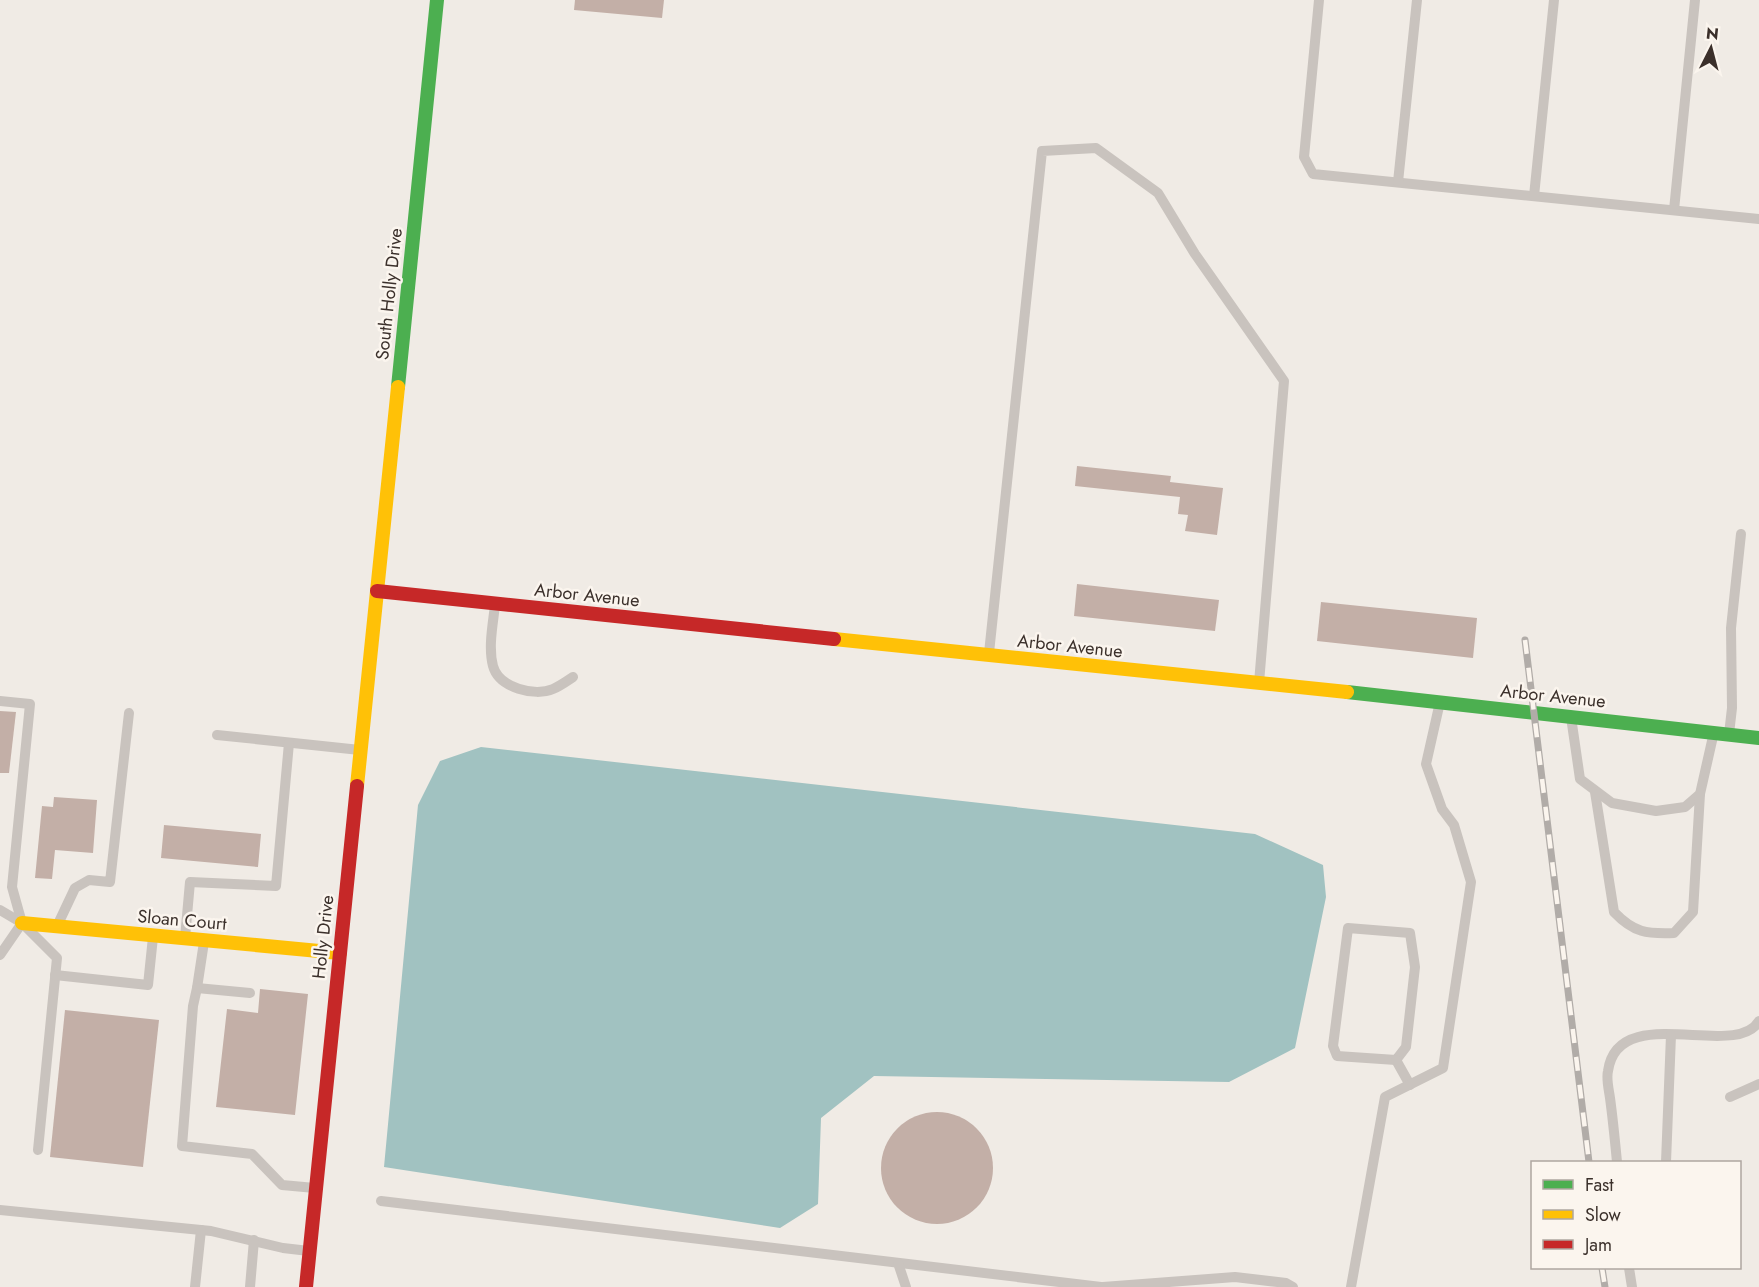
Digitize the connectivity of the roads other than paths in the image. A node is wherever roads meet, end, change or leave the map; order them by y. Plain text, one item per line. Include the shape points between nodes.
1 (437, 0) edge
2 (1319, 0) edge
3 (1417, 0) edge
4 (1554, 0) edge
5 (1695, 0) edge
6 (1398, 182) junction
7 (1534, 196) junction
8 (1674, 210) junction
9 (1759, 219) edge
10 (1741, 534) dead end
11 (377, 591) junction
12 (495, 603) junction
13 (988, 655) junction
14 (573, 677) dead end
15 (1259, 684) junction
16 (0, 700) edge
17 (1440, 702) junction
18 (129, 713) dead end
19 (1571, 716) junction
20 (1714, 732) junction
21 (1729, 734) junction
22 (218, 735) dead end
23 (1759, 738) edge
24 (289, 743) junction
25 (360, 750) junction
26 (1594, 792) junction
27 (1700, 794) junction
28 (0, 910) edge
29 (22, 923) junction
30 (56, 927) junction
31 (153, 936) junction
32 (185, 939) junction
33 (205, 939) junction
34 (340, 953) junction
35 (0, 955) edge
36 (56, 975) junction
37 (197, 988) junction
38 (250, 993) dead end
39 (1759, 1021) edge
40 (1671, 1035) junction
41 (1396, 1060) junction
42 (1759, 1084) edge
43 (1410, 1085) junction
44 (1730, 1096) dead end
45 (38, 1150) dead end
46 (1617, 1161) edge
47 (1666, 1161) edge
48 (316, 1188) junction
49 (381, 1201) dead end
50 (0, 1210) edge
51 (201, 1230) junction
52 (254, 1240) junction
53 (309, 1251) junction
54 (898, 1263) junction
55 (1629, 1269) edge
56 (1066, 1285) edge
57 (195, 1287) edge
58 (250, 1287) edge
59 (306, 1287) edge
60 (906, 1287) edge
61 (1102, 1287) edge
62 (1293, 1287) edge
63 (1351, 1287) edge
64 (1632, 1287) edge

1 - 11 street, South Holly Drive
2 - 6 lane via 1304,157 1313,174
3 - 6 lane
4 - 7 lane
5 - 8 lane
6 - 7 lane
7 - 8 lane
8 - 9 lane
10 - 21 lane via 1731,628
11 - 12 street, Arbor Avenue
11 - 25 street, Holly Drive
12 - 13 street, Arbor Avenue
12 - 14 lane via 493,668 508,686 527,691 552,690
13 - 15 street, Arbor Avenue
13 - 15 lane via 1042,151 1096,148 1158,193 1284,381
15 - 17 street, Arbor Avenue
16 - 29 lane via 30,704 12,887
17 - 19 street, Arbor Avenue
17 - 43 lane via 1426,764 1442,809 1454,825 1471,882 1443,1068
18 - 30 lane via 110,882 89,880 75,888
19 - 20 street, Arbor Avenue
19 - 26 lane via 1580,779
20 - 21 street, Arbor Avenue
20 - 27 lane
21 - 23 street, Arbor Avenue
22 - 24 lane
24 - 25 lane
24 - 32 lane via 276,886 190,882
25 - 34 street, Holly Drive
26 - 27 lane via 1612,804 1656,811 1685,807
26 - 27 lane via 1614,912 1625,924 1647,934 1674,933 1693,912
28 - 29 lane
29 - 30 street, Sloan Court
29 - 35 lane
29 - 36 lane via 57,958
30 - 31 street, Sloan Court
31 - 32 street, Sloan Court
31 - 36 lane via 148,985
32 - 33 street, Sloan Court
33 - 34 street, Sloan Court
33 - 37 lane
34 - 48 street, Holly Drive
36 - 45 lane
37 - 38 lane
37 - 48 lane via 182,1146 252,1154 282,1185
39 - 40 lane via 1739,1035
40 - 46 lane via 1638,1035 1621,1043 1611,1057 1607,1073
40 - 47 lane
41 - 41 lane via 1337,1056 1333,1046 1348,927 1410,933 1414,967 1406,1047
41 - 43 lane
42 - 44 lane
43 - 63 lane via 1385,1098
48 - 53 street, Holly Drive
49 - 54 lane
50 - 51 lane
51 - 52 lane
51 - 57 lane
52 - 53 lane
52 - 58 lane
53 - 59 street, Holly Drive
54 - 56 lane
54 - 60 lane
55 - 64 lane
56 - 61 lane
61 - 62 lane via 1235,1277

